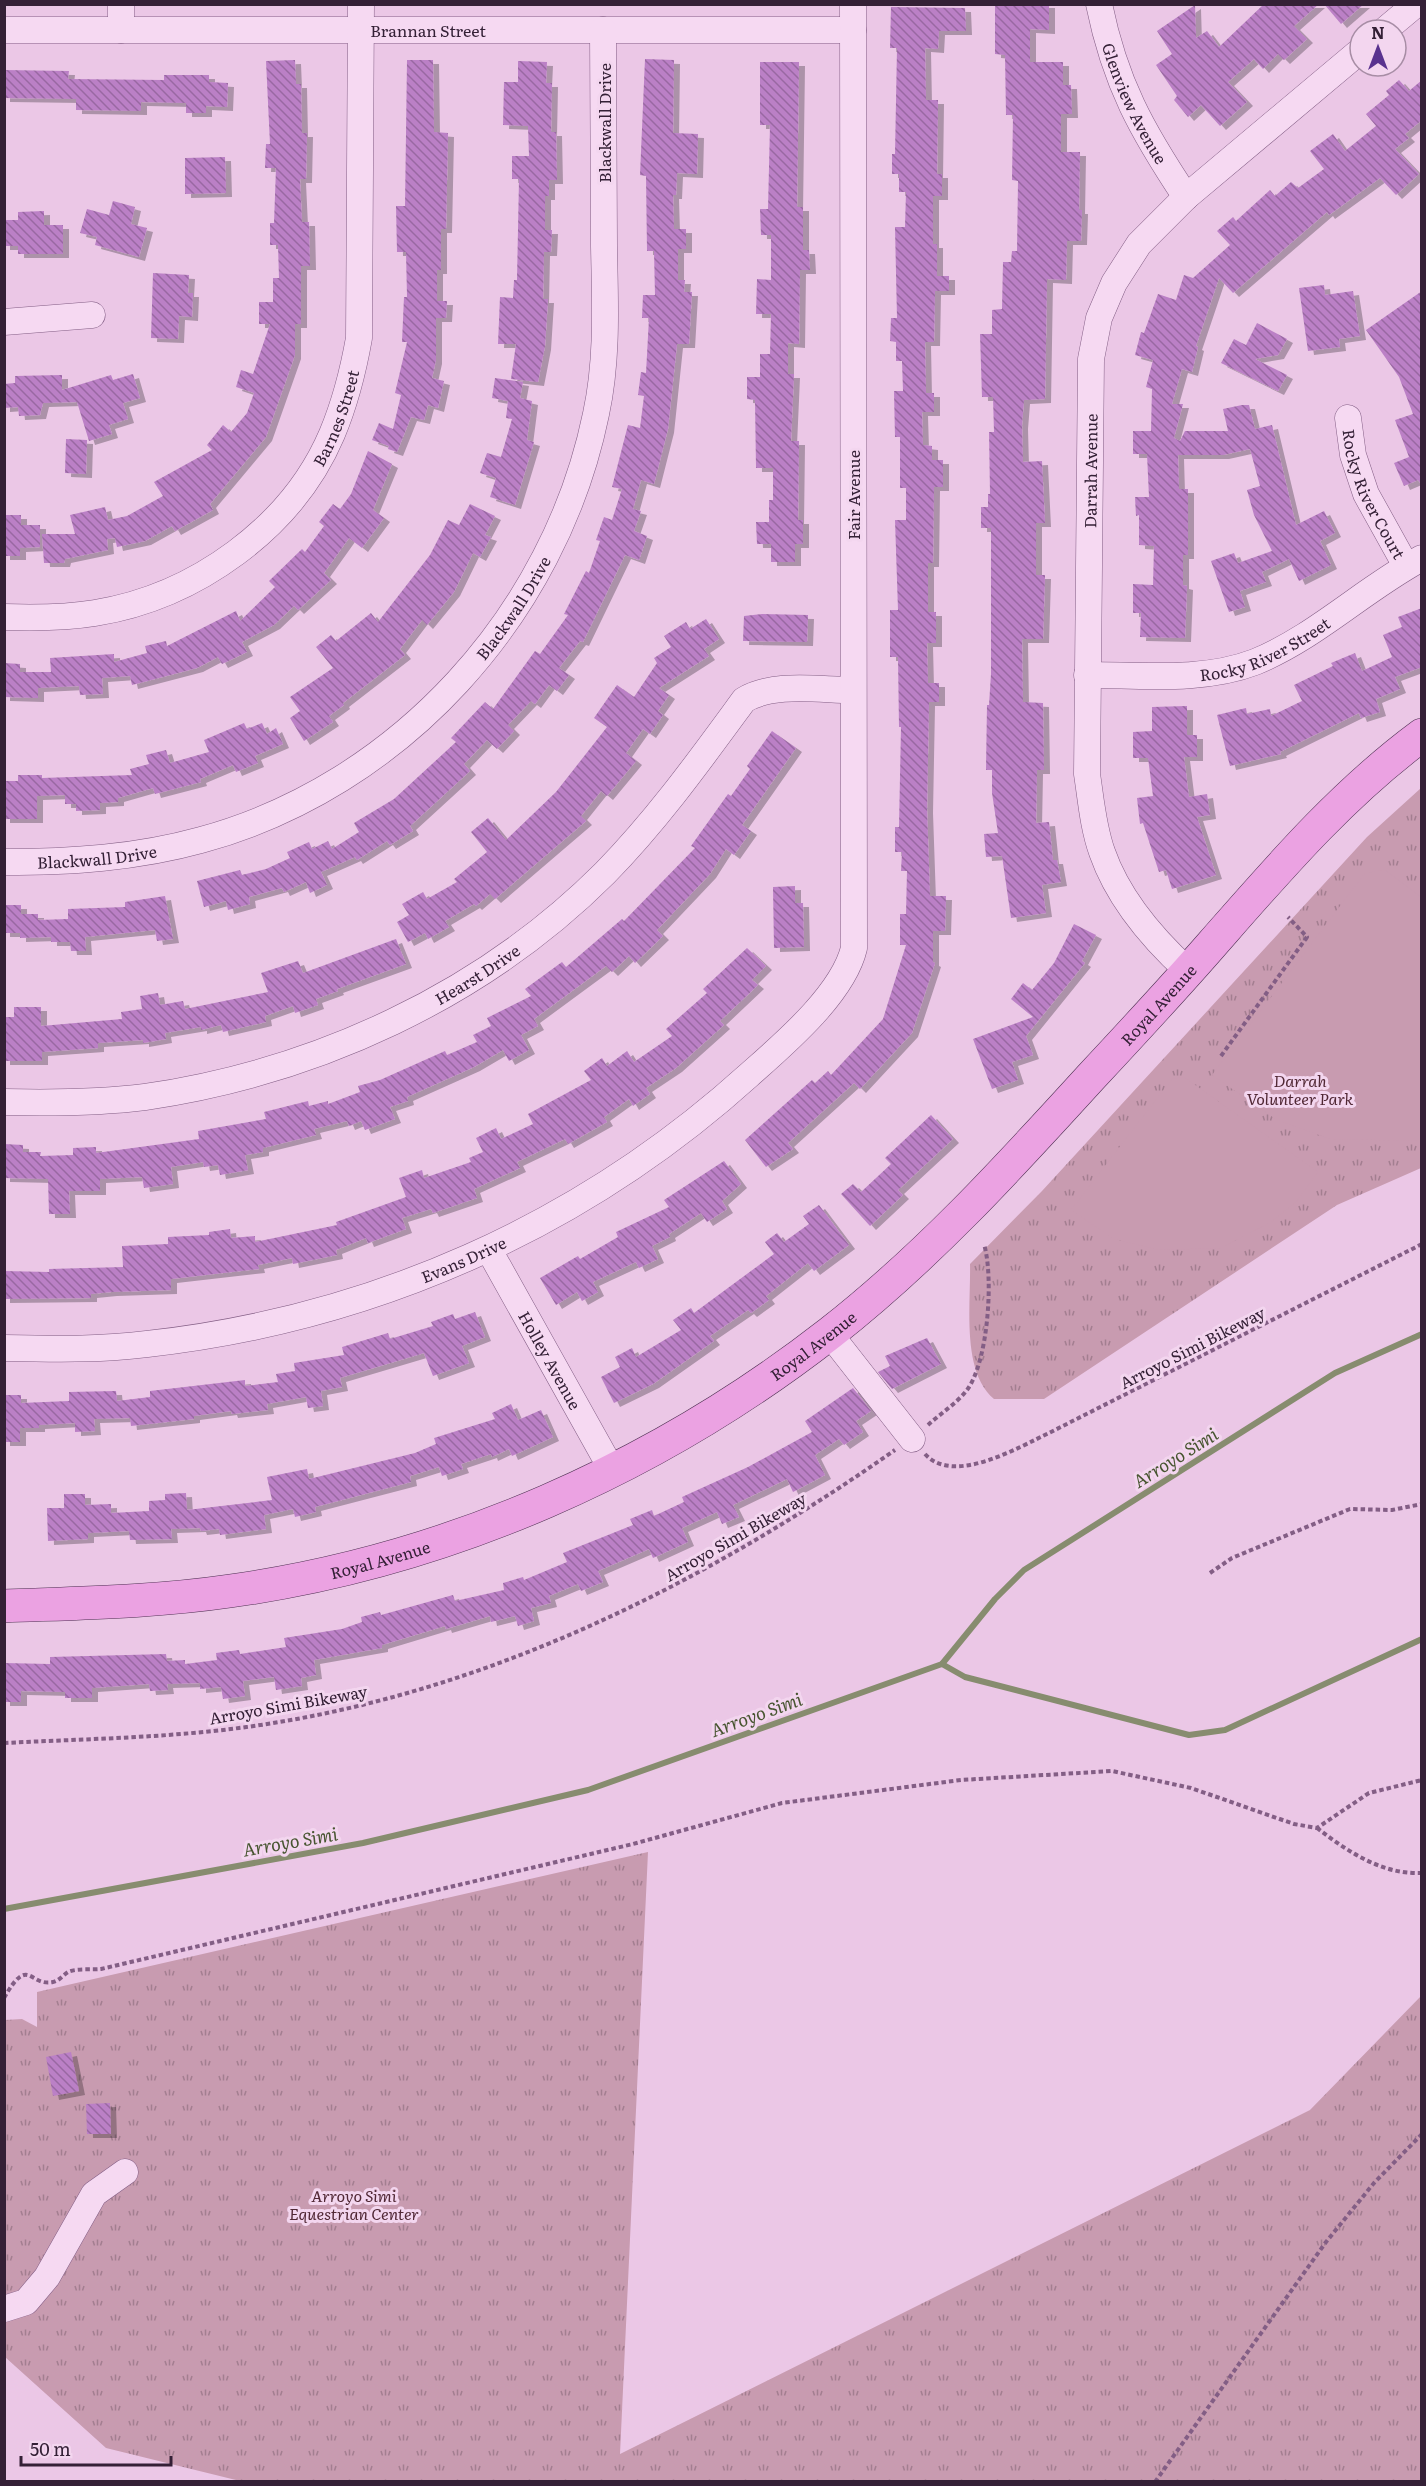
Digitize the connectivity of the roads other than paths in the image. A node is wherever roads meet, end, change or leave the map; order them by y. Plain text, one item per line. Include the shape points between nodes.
1 (121, 4) edge
2 (361, 4) edge
3 (853, 4) edge
4 (1099, 4) edge
5 (1416, 4) edge
6 (1399, 18) edge
7 (4, 30) edge
8 (121, 30) junction
9 (361, 30) junction
10 (603, 30) junction
11 (853, 30) junction
12 (1348, 61) edge
13 (1186, 197) junction
14 (92, 315) dead end
15 (4, 322) edge
16 (1348, 418) dead end
17 (1414, 562) edge
18 (4, 617) edge
19 (1087, 675) junction
20 (853, 690) junction
21 (1422, 735) edge
22 (4, 862) edge
23 (1188, 971) junction
24 (840, 982) joint
25 (4, 1102) edge
26 (489, 1250) junction
27 (830, 1333) junction
28 (4, 1348) edge
29 (912, 1439) road end
30 (612, 1470) junction
31 (4, 1606) edge
32 (125, 2172) dead end
33 (4, 2309) edge

1 - 8 street
2 - 9 street, Barnes Street
3 - 11 street, Fair Avenue
4 - 13 street, Glenview Avenue via 1107,46 1124,90 1145,134
5 - 6 street
7 - 8 street, Brannan Street
8 - 9 street, Brannan Street
9 - 10 street, Brannan Street
9 - 18 street, Barnes Street via 359,338 345,398 331,436 306,481 273,520 243,547 192,581 145,602 95,614
10 - 11 street, Brannan Street
10 - 22 street, Blackwall Drive via 605,348 597,412 581,475 557,536 527,592 490,646 447,694 393,742 334,783 270,816 202,840 132,855 60,862
11 - 20 street, Fair Avenue
12 - 13 street, Darrah Avenue
13 - 19 street, Darrah Avenue via 1139,244 1113,283 1099,318 1091,359
14 - 15 street
16 - 17 street, Rocky River Court via 1353,455 1366,494
17 - 19 street, Rocky River Street via 1297,641 1253,662 1199,675
19 - 23 street, Darrah Avenue via 1087,774 1102,852 1115,883 1160,946
20 - 24 street, Fair Avenue via 854,948 850,966
20 - 25 street, Hearst Drive via 770,690 744,700 677,791 604,874 512,951 405,1016 319,1053 246,1077 144,1096 63,1103
21 - 23 main road, Royal Avenue via 1385,763 1296,849
23 - 27 main road, Royal Avenue via 971,1206
24 - 26 street, Evans Drive via 771,1055 714,1107 643,1161 567,1209
26 - 28 street, Evans Drive via 422,1279 280,1322 146,1344 86,1349
26 - 30 street, Holley Avenue
27 - 29 street
27 - 30 main road, Royal Avenue via 690,1427
30 - 31 main road, Royal Avenue via 542,1505 463,1535 303,1579 158,1600
32 - 33 street via 94,2194 47,2277 26,2302

